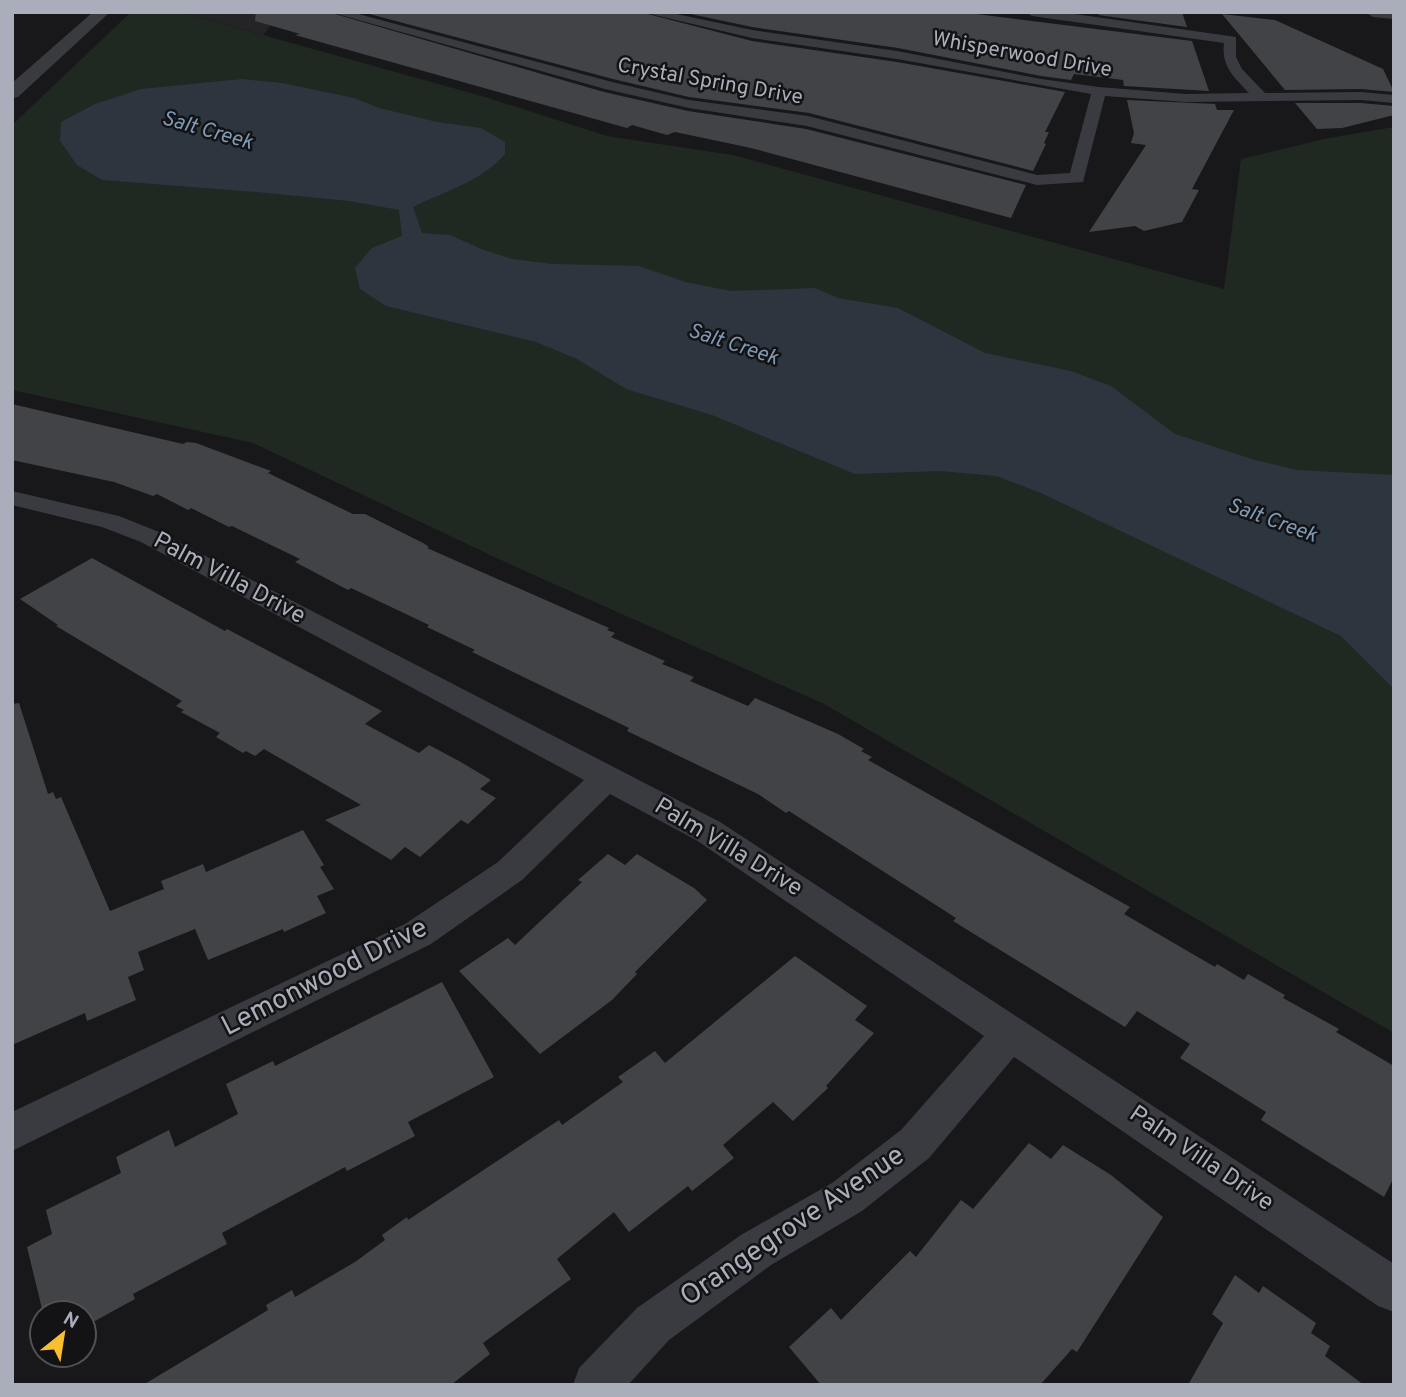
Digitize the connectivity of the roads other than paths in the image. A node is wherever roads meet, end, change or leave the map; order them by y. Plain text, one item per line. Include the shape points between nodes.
1 (102, 12) edge
2 (336, 12) edge
3 (648, 12) edge
4 (1032, 12) edge
5 (1373, 12) edge
6 (1394, 14) edge
7 (1099, 91) junction
8 (12, 93) edge
9 (1262, 98) junction
10 (1394, 99) edge
11 (12, 498) edge
12 (606, 778) junction
13 (1011, 1032) junction
14 (12, 1132) edge
15 (1394, 1290) edge
16 (596, 1385) edge

1 - 8 street
2 - 7 street, Crystal Spring Drive via 610,86 689,104 808,121 1037,180 1077,178
3 - 7 street, Whisperwood Drive via 752,34
4 - 9 street via 1231,40 1229,57 1236,71
5 - 6 street
7 - 9 street, Whisperwood Drive
9 - 10 street, Whisperwood Drive
11 - 12 street, Palm Villa Drive via 110,521 150,537
12 - 13 street, Palm Villa Drive via 708,831
12 - 14 street, Lemonwood Drive via 510,871 418,934
13 - 15 street, Palm Villa Drive
13 - 16 street, Orangegrove Avenue via 915,1144 847,1197 756,1250 653,1324

